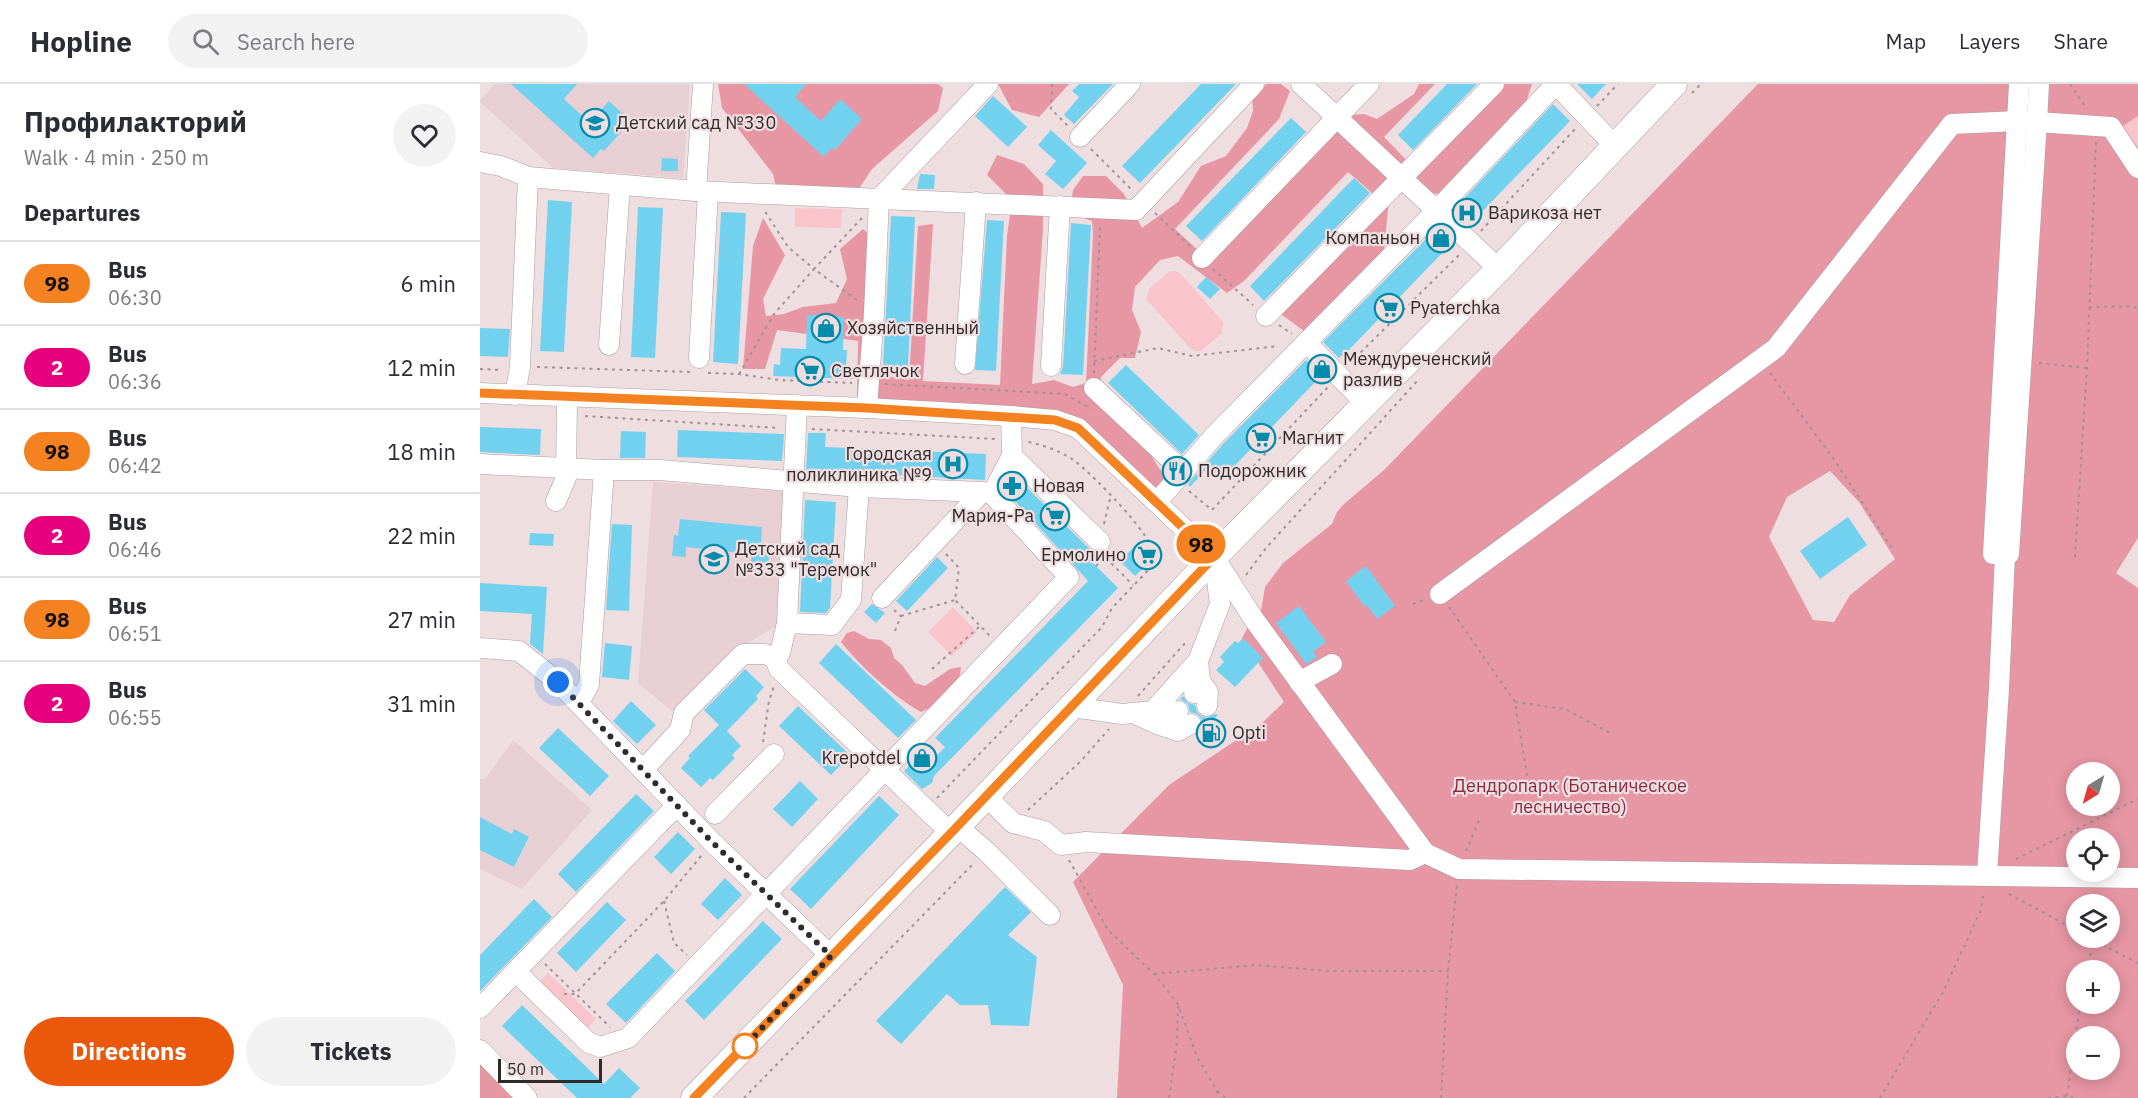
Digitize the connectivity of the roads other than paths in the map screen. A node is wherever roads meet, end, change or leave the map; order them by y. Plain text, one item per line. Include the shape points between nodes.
1 (703, 84) edge
2 (988, 84) edge
3 (1130, 84) edge
4 (1254, 84) edge
5 (1301, 84) edge
6 (1369, 84) edge
7 (1494, 84) edge
8 (1556, 84) edge
9 (1674, 84) edge
10 (2019, 84) edge
11 (2039, 84) edge
12 (1336, 117) junction
13 (2027, 121) junction
14 (1080, 137) road end
15 (1615, 146) junction
16 (480, 162) edge
17 (2138, 168) edge
18 (528, 177) junction
19 (1401, 179) junction
20 (620, 185) junction
21 (702, 192) junction
22 (879, 199) junction
23 (976, 202) junction
24 (1059, 206) junction
25 (1437, 210) junction
26 (1202, 258) road end
27 (1499, 269) junction
28 (1266, 316) road end
29 (1307, 343) junction
30 (609, 345) dead end
31 (699, 358) dead end
32 (965, 364) dead end
33 (1051, 366) dead end
34 (1094, 388) road end
35 (480, 393) edge
36 (516, 395) junction
37 (1366, 404) junction
38 (797, 405) junction
39 (567, 406) junction
40 (867, 408) junction
41 (1011, 416) junction
42 (1011, 448) junction
43 (480, 464) edge
44 (567, 468) junction
45 (604, 470) junction
46 (1184, 472) junction
47 (794, 481) junction
48 (859, 487) junction
49 (987, 493) junction
50 (556, 501) dead end
51 (1158, 502) junction
52 (1102, 549) road end
53 (2002, 554) junction
54 (1214, 557) junction
55 (1440, 594) road end
56 (882, 598) road end
57 (787, 623) junction
58 (480, 648) edge
59 (1198, 662) junction
60 (777, 663) junction
61 (1332, 664) dead end
62 (1299, 682) junction
63 (1200, 693) dead end
64 (579, 703) junction
65 (1072, 707) junction
66 (1135, 714) junction
67 (1184, 718) dead end
68 (774, 754) dead end
69 (643, 770) junction
70 (885, 770) junction
71 (986, 796) junction
72 (677, 805) junction
73 (715, 814) dead end
74 (954, 830) junction
75 (1425, 854) junction
76 (1987, 874) junction
77 (2138, 878) edge
78 (766, 896) junction
79 (1050, 915) dead end
80 (831, 956) junction
81 (516, 972) junction
82 (480, 1008) edge
83 (480, 1050) edge
84 (527, 1098) edge
85 (694, 1098) edge

1 - 21 street
2 - 22 street
3 - 14 street
4 - 24 street via 1136,210
5 - 12 street
6 - 12 street
7 - 19 street
8 - 15 street
8 - 25 street
9 - 15 main road
10 - 13 street
11 - 13 street
12 - 19 street
12 - 26 street
13 - 17 street via 2111,127
13 - 53 street
13 - 53 street via 2022,361
13 - 55 street via 1952,124 1776,348
15 - 27 main road
16 - 18 street
18 - 20 street
18 - 36 street
19 - 25 street
19 - 28 street
20 - 21 street
20 - 30 street
21 - 22 street
21 - 31 street
22 - 23 street
22 - 40 street
23 - 24 street
23 - 32 street
24 - 33 street
25 - 27 street
25 - 29 street
27 - 37 main road
29 - 37 street
29 - 46 street via 1214,436
34 - 46 street
35 - 36 street
36 - 39 street
37 - 54 main road
38 - 39 street
38 - 40 street
38 - 47 street
39 - 44 street
40 - 41 street
41 - 42 street
41 - 51 street via 1055,420 1078,428
42 - 49 street
42 - 52 street
43 - 44 street
44 - 45 street
44 - 50 street
45 - 47 street
45 - 64 street via 589,684
46 - 51 street
47 - 48 street
47 - 57 street
48 - 49 street
48 - 57 street via 851,600 832,625
49 - 56 street
49 - 70 street via 1069,577
51 - 54 street
53 - 76 street via 1999,689
54 - 59 street via 1220,604
54 - 62 street
54 - 65 main road
57 - 60 street
58 - 64 street via 519,651
59 - 63 street
59 - 66 street via 1153,711
60 - 69 street via 765,654 743,654 684,714 680,730
60 - 70 street
61 - 62 street
62 - 75 street via 1321,705
64 - 69 street
65 - 66 street
65 - 71 main road
66 - 67 street via 1178,731
68 - 73 street
69 - 72 street
70 - 74 street
70 - 78 street
71 - 74 main road
71 - 75 street via 1013,823 1044,831 1061,845 1086,842 1410,861
72 - 78 street
72 - 81 street
74 - 79 street via 986,851
74 - 80 main road
75 - 76 street via 1459,868
76 - 77 street
78 - 80 street
78 - 81 street via 624,1040 600,1047 589,1043
80 - 85 main road
81 - 82 street
83 - 84 street

